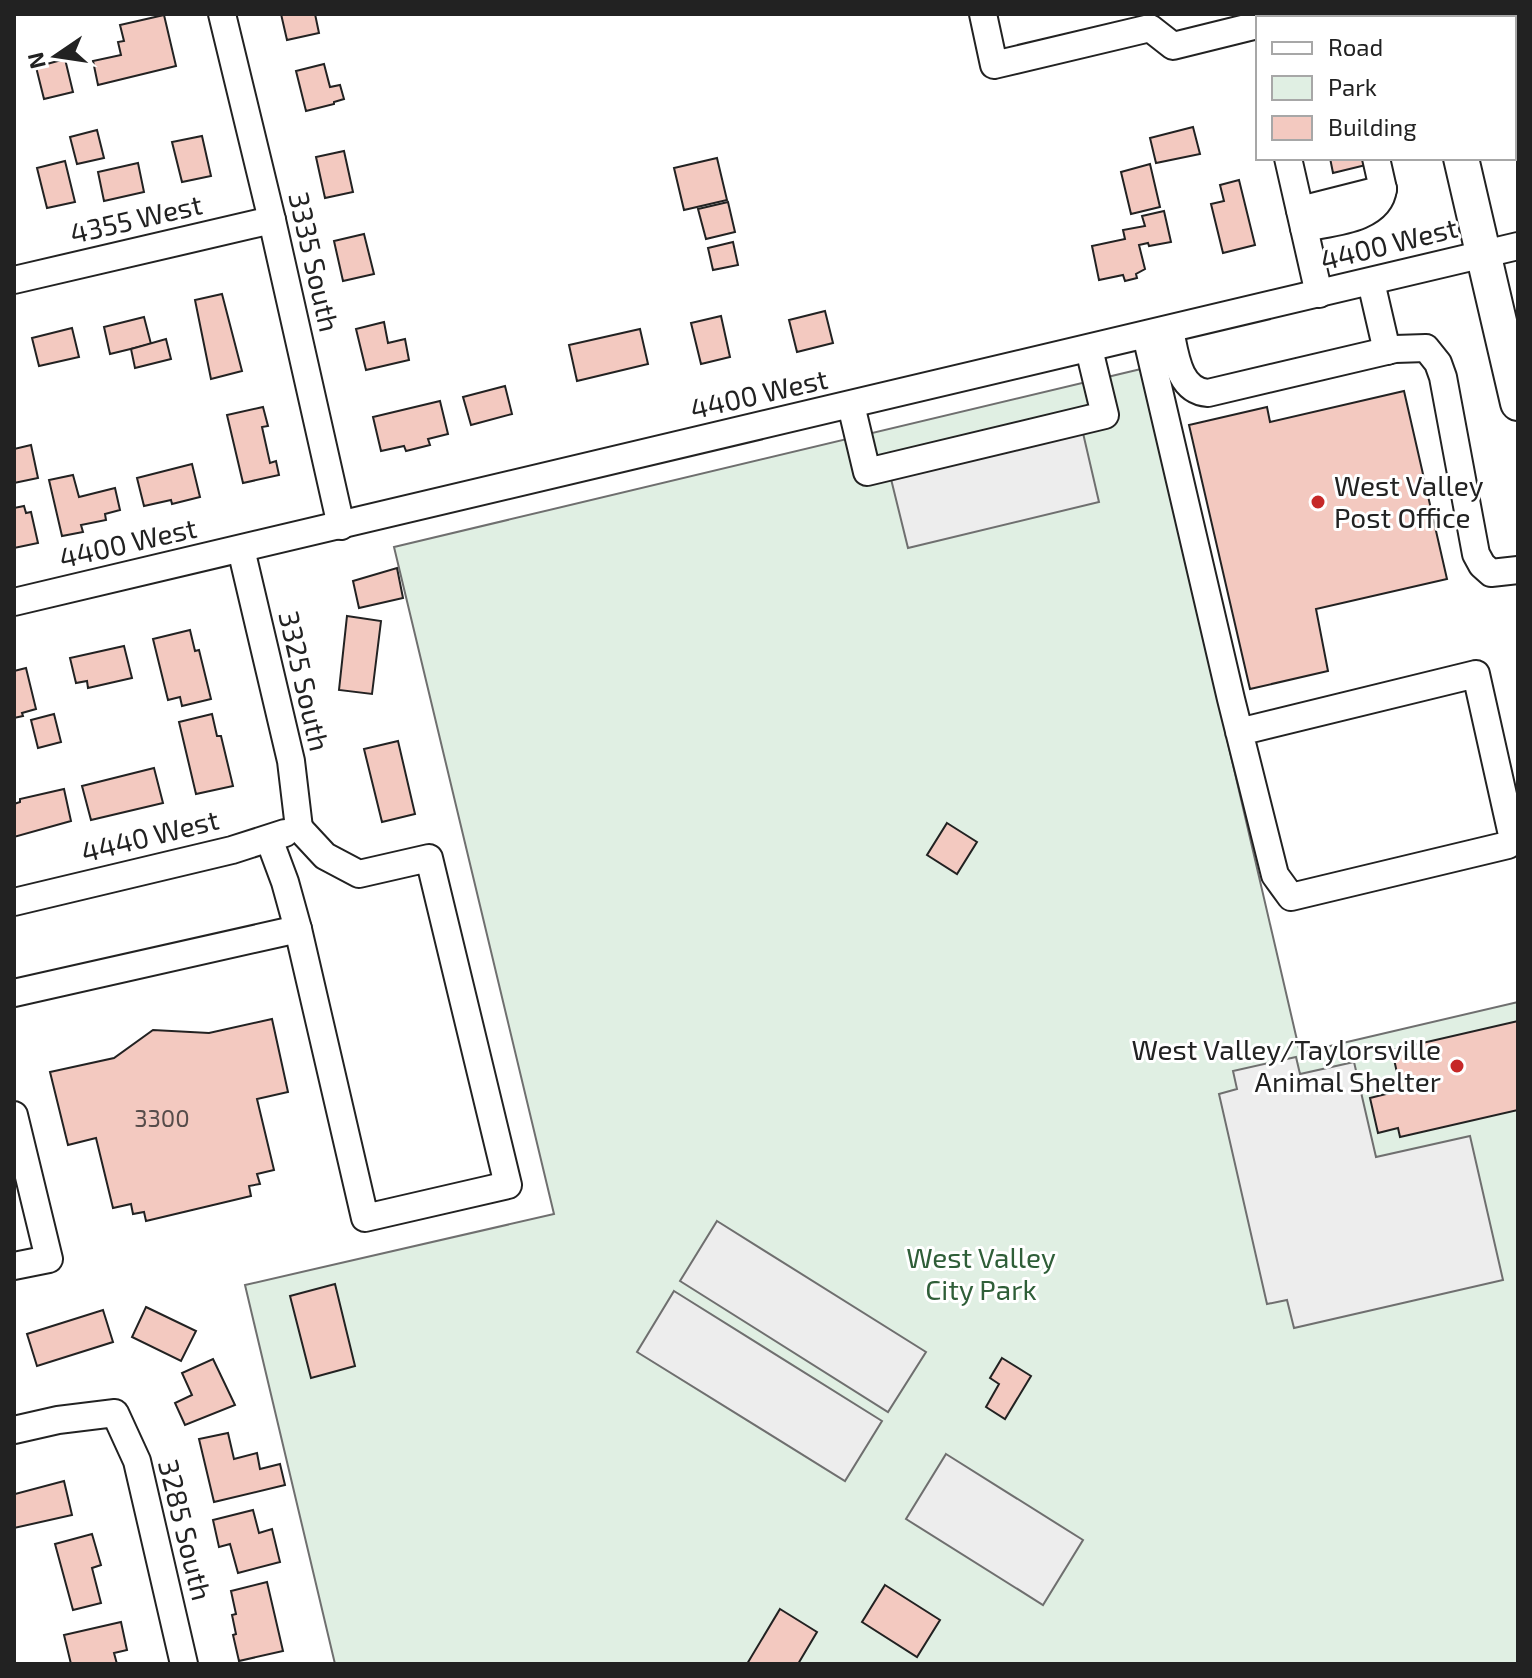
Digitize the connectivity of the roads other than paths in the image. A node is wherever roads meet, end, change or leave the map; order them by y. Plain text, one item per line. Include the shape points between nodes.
1 (222, 14) edge
2 (983, 14) edge
3 (1133, 23) edge
4 (1256, 25) edge
5 (1288, 160) edge
6 (1376, 160) edge
7 (1461, 160) edge
8 (1302, 219) junction
9 (272, 220) junction
10 (1518, 246) edge
11 (1483, 254) junction
12 (14, 280) edge
13 (1371, 282) junction
14 (1319, 294) junction
15 (1158, 333) junction
16 (1089, 349) junction
17 (1387, 351) junction
18 (1514, 364) edge
19 (1518, 403) edge
20 (851, 405) junction
21 (341, 526) junction
22 (241, 549) junction
23 (1518, 570) edge
24 (14, 602) edge
25 (1239, 732) junction
26 (299, 828) junction
27 (269, 839) junction
28 (14, 902) edge
29 (298, 929) junction
30 (14, 993) edge
31 (14, 1115) edge
32 (14, 1266) edge
33 (14, 1430) edge
34 (184, 1664) edge

1 - 9 street, 3335 South
2 - 3 street via 994,65
3 - 4 street via 1150,28 1173,46
5 - 8 street
6 - 8 street via 1383,189
7 - 11 main road
8 - 14 street
9 - 12 street, 4355 West
9 - 21 street, 3335 South
10 - 11 street, 4400 West
11 - 13 street, 4400 West
11 - 18 main road
13 - 14 street, 4400 West
13 - 17 street
14 - 15 street, 4400 West
15 - 16 street, 4400 West
15 - 17 street via 1185,381 1201,393
15 - 25 street
16 - 20 street, 4400 West
16 - 20 street via 1105,415 867,472
17 - 23 street via 1420,346 1438,363 1476,554 1491,573
18 - 19 main road
20 - 21 street, 4400 West
21 - 22 street, 4400 West
22 - 24 street, 4400 West
22 - 26 street, 3325 South via 291,761
25 - 25 street via 1275,875 1291,897 1508,845 1512,835 1476,674
26 - 27 street, 4440 West
26 - 29 street via 325,856 359,874 429,858 508,1185 365,1218
27 - 28 street, 4440 West
27 - 29 street
29 - 30 street
31 - 32 street via 49,1259
33 - 34 street, 3285 South via 115,1413 137,1461

